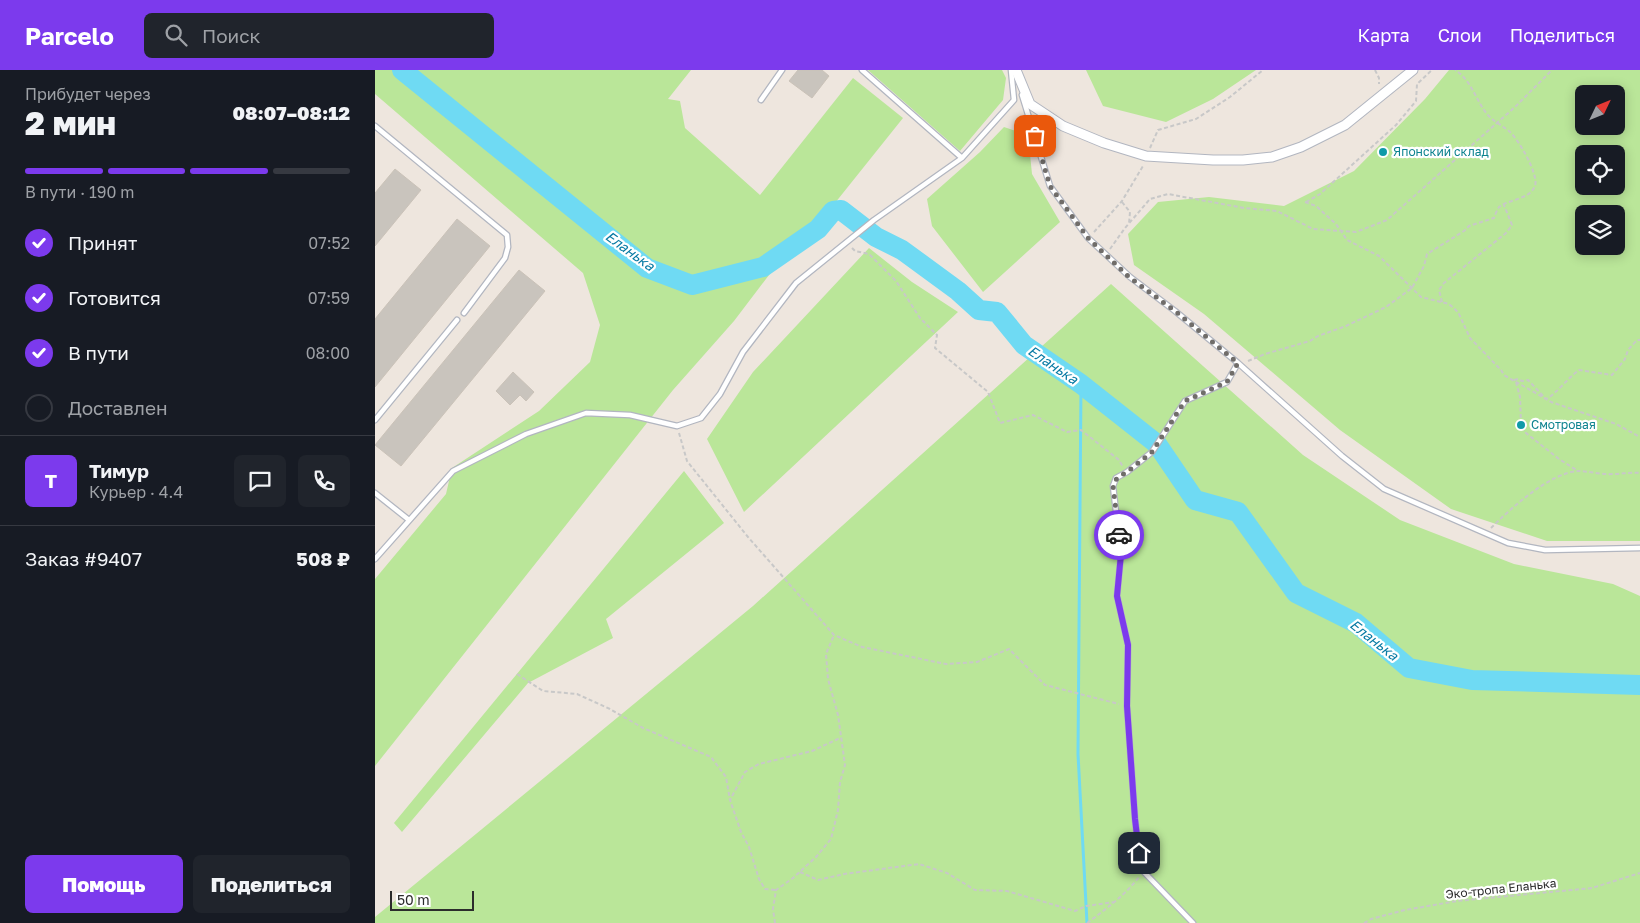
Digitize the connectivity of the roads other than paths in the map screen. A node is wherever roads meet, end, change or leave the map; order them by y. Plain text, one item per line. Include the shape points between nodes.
1 (782, 70) edge
2 (862, 70) edge
3 (1014, 70) edge
4 (1413, 70) edge
5 (761, 100) dead end
6 (375, 126) edge
7 (962, 158) junction
8 (463, 313) dead end
9 (457, 320) dead end
10 (1238, 363) junction
11 (375, 420) edge
12 (375, 494) edge
13 (409, 520) junction
14 (1640, 548) edge
15 (375, 559) edge
16 (1193, 923) edge

1 - 5 lane
2 - 7 lane
3 - 4 street via 1030,104 1063,126 1146,156 1213,160 1272,157 1301,147 1345,126
3 - 7 lane via 1014,100
3 - 10 lane via 1050,186 1088,238 1129,277
6 - 8 lane via 507,234 505,258
7 - 13 lane via 874,220 796,283 743,352 720,394 701,418 677,426 630,415 586,413 526,434 453,471
9 - 11 lane
10 - 14 lane via 1384,489 1508,543 1545,550
10 - 16 lane via 1227,382 1185,401 1152,452 1117,478 1113,486 1121,554 1117,596 1128,645 1127,706 1139,853 1143,871
12 - 13 lane
13 - 15 lane

